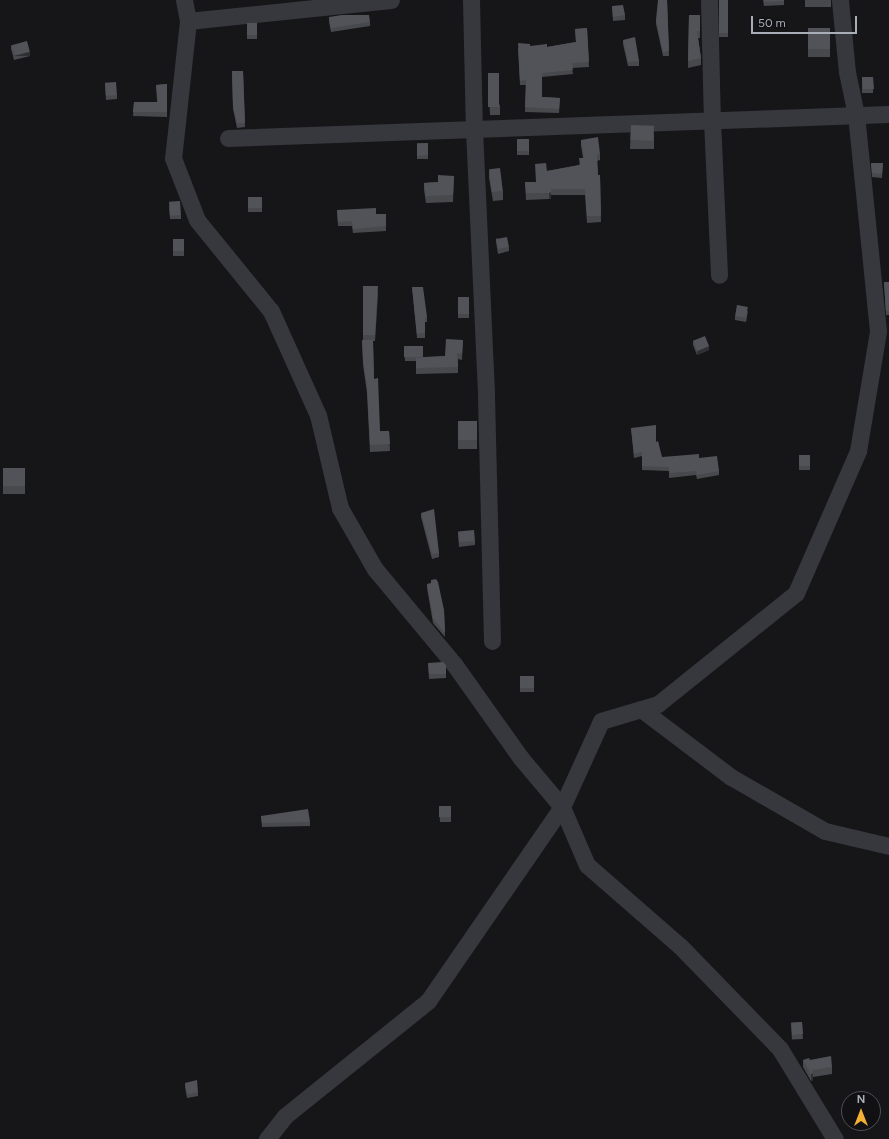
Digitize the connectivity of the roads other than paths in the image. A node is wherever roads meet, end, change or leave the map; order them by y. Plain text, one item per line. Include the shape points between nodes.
1 (184, 0) edge
2 (391, 0) edge
3 (471, 0) edge
4 (709, 0) edge
5 (840, 0) edge
6 (348, 2) edge
7 (188, 21) junction
8 (889, 114) edge
9 (856, 115) junction
10 (712, 120) junction
11 (474, 129) junction
12 (228, 138) dead end
13 (719, 275) dead end
14 (492, 641) dead end
15 (641, 709) junction
16 (562, 807) junction
17 (889, 846) edge
18 (267, 1139) edge
19 (835, 1139) edge

1 - 7 street
2 - 6 street
3 - 11 street
4 - 10 street
5 - 9 street via 847,72
6 - 7 street
7 - 16 street via 173,158 197,220 271,311 318,416 340,508 375,569 454,664 520,757
8 - 9 street
9 - 10 street
9 - 15 street via 878,331 858,451 796,593 658,704
10 - 11 street
10 - 13 street
11 - 12 street
11 - 14 street via 486,396
15 - 16 street via 601,721
15 - 17 street via 731,777 825,831
16 - 18 street via 428,1001 285,1116
16 - 19 street via 587,865 680,946 780,1049

